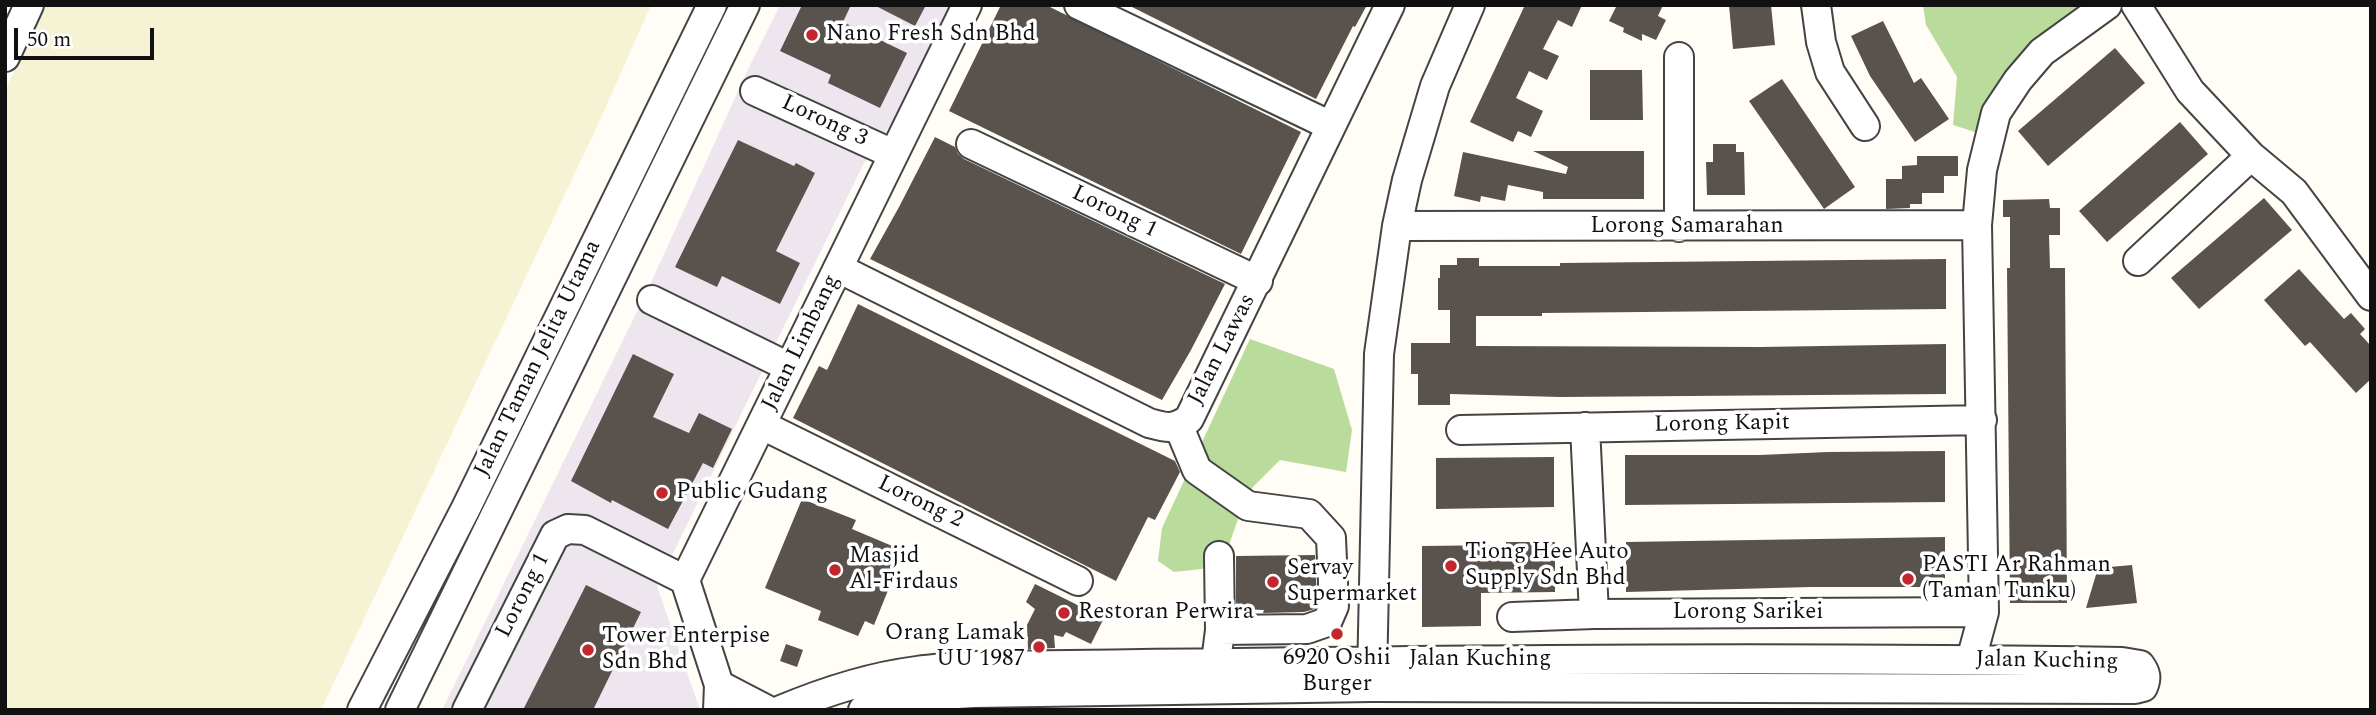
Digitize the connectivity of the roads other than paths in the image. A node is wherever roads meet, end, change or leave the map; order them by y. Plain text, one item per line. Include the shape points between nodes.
1 (29, 5) edge
2 (712, 5) edge
3 (745, 5) edge
4 (967, 5) edge
5 (1079, 5) edge
6 (1390, 5) edge
7 (1470, 5) edge
8 (1816, 5) edge
9 (2107, 5) edge
10 (2136, 5) edge
11 (5, 57) edge
12 (1679, 57) dead end
13 (755, 91) dead end
14 (1331, 126) junction
15 (1866, 126) dead end
16 (971, 144) dead end
17 (893, 154) junction
18 (2250, 156) junction
19 (1977, 225) junction
20 (1397, 226) junction
21 (1679, 227) junction
22 (2138, 261) dead end
23 (838, 268) junction
24 (1258, 281) junction
25 (2371, 296) edge
26 (652, 300) dead end
27 (789, 367) junction
28 (1982, 420) junction
29 (761, 425) junction
30 (1179, 427) junction
31 (1585, 427) junction
32 (1461, 430) dead end
33 (1375, 537) junction
34 (1331, 538) junction
35 (1219, 556) dead end
36 (685, 580) junction
37 (1078, 581) dead end
38 (1373, 607) junction
39 (1984, 612) junction
40 (1594, 614) junction
41 (1512, 617) dead end
42 (1220, 630) junction
43 (1687, 660) junction
44 (1971, 660) junction
45 (1319, 661) junction
46 (1426, 661) junction
47 (1216, 662) junction
48 (1372, 674) junction
49 (719, 698) edge
50 (1673, 699) edge
51 (1701, 699) edge
52 (1916, 699) edge
53 (2075, 699) edge
54 (362, 710) edge
55 (400, 710) edge
56 (467, 710) edge
57 (767, 710) edge
58 (781, 710) edge
59 (863, 710) edge

1 - 11 street
2 - 54 street, Jalan Taman Jelita Utama
3 - 55 street, Jalan Taman Jelita Utama
4 - 17 street, Jalan Limbang
5 - 14 street
6 - 14 street, Jalan Lawas
7 - 20 street via 1435,86
8 - 15 street via 1830,72
9 - 19 street via 2042,52 1996,113 1982,170
10 - 18 street via 2190,91
12 - 21 street
13 - 17 street, Lorong 3
14 - 24 street, Jalan Lawas
16 - 24 street, Lorong 1
17 - 23 street, Jalan Limbang
18 - 22 street
18 - 25 street via 2294,192
19 - 21 street, Lorong Samarahan
19 - 28 street
20 - 21 street, Lorong Samarahan
20 - 33 street via 1379,354
23 - 27 street, Jalan Limbang
23 - 30 street, Jalan Lawas via 1149,423
24 - 30 street, Jalan Lawas via 1189,419
26 - 27 street
27 - 29 street, Jalan Limbang
28 - 31 street, Lorong Kapit
28 - 39 street
29 - 36 street, Jalan Limbang
29 - 37 street, Lorong 2
30 - 34 street via 1197,470 1248,506 1310,514
31 - 32 street, Lorong Kapit
31 - 40 street
33 - 34 street
33 - 38 street
34 - 42 street via 1334,606 1327,622 1307,629
35 - 42 street
36 - 49 street
36 - 56 street, Lorong 1 via 585,530 568,529 555,535
38 - 45 street via 1351,639
38 - 46 street via 1396,642
38 - 48 street
39 - 40 street, Lorong Sarikei
39 - 44 street
40 - 41 street, Lorong Sarikei
42 - 47 street
43 - 44 street, Jalan Kuching
43 - 46 street, Jalan Kuching
43 - 50 street
43 - 51 street
44 - 53 street, Jalan Kuching via 2122,662 2140,665 2145,673 2143,687
45 - 47 street, Jalan Kuching
45 - 48 street, Jalan Kuching
46 - 48 street, Jalan Kuching
47 - 58 street, Jalan Kuching via 915,671 818,695
48 - 50 street, Jalan Kuching
48 - 59 street, Jalan Kuching via 926,696
49 - 57 street
50 - 51 street, Jalan Kuching
51 - 52 street, Jalan Kuching
52 - 53 street, Jalan Kuching

